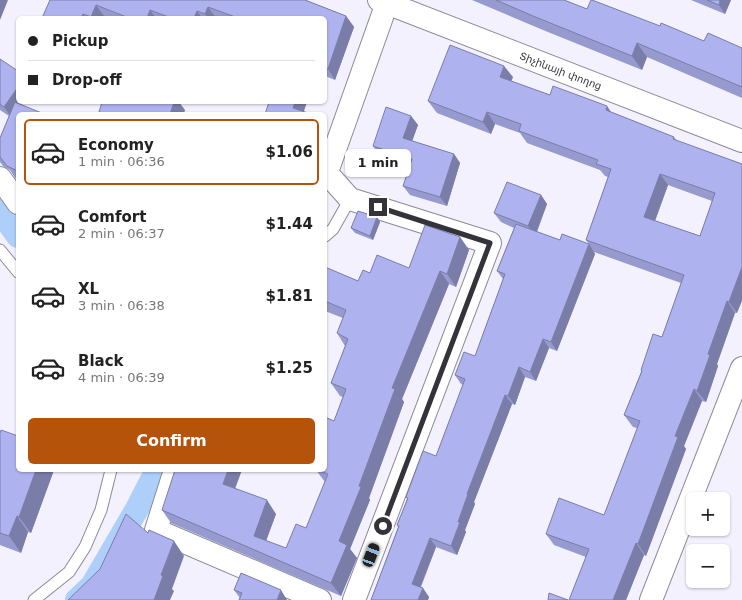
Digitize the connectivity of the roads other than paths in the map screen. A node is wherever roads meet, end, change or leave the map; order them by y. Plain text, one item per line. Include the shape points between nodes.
1 (384, 1) edge
2 (742, 141) edge
3 (327, 169) edge
4 (327, 173) edge
5 (0, 178) edge
6 (350, 199) junction
7 (16, 200) edge
8 (327, 234) edge
9 (0, 250) edge
10 (16, 270) edge
11 (742, 368) edge
12 (110, 472) edge
13 (173, 472) edge
14 (34, 600) edge
15 (320, 600) edge
16 (354, 600) edge
17 (651, 600) edge

1 - 2 street, Տիչինայի փողոց
1 - 3 street
4 - 6 street
5 - 7 street
6 - 8 lane via 333,229
6 - 16 street via 490,243
9 - 10 lane
11 - 17 street
12 - 14 lane via 101,510 85,547 69,572
13 - 15 street via 156,530

